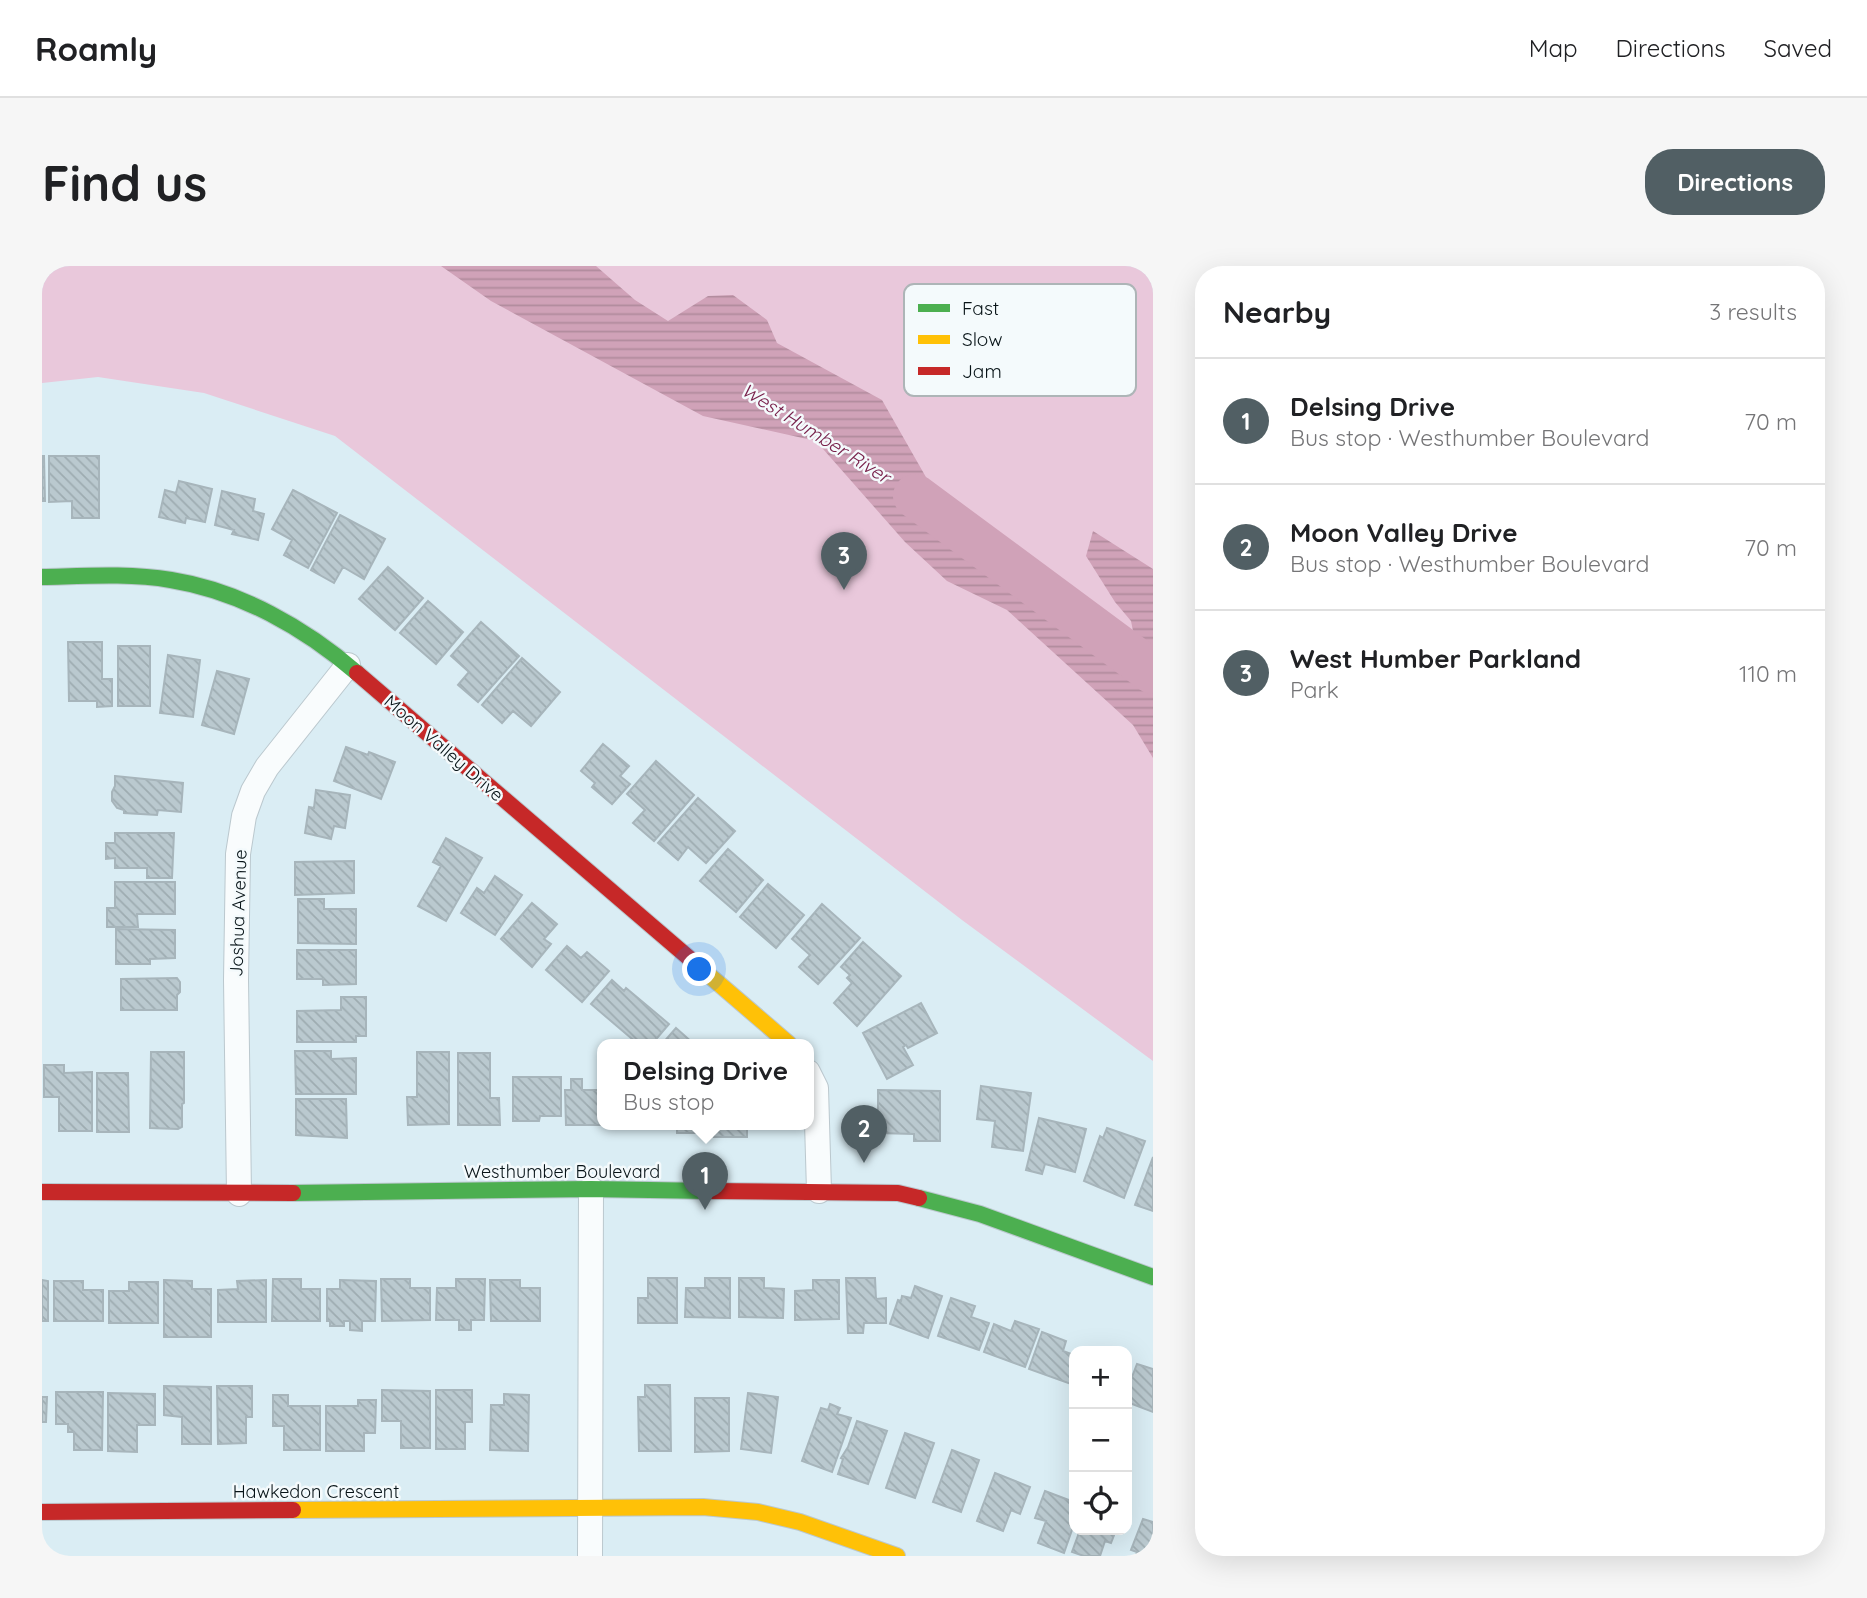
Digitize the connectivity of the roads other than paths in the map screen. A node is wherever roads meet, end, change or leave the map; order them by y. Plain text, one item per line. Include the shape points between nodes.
1 (42, 577) edge
2 (348, 666) junction
3 (783, 1039) edge
4 (814, 1084) edge
5 (592, 1189) junction
6 (819, 1191) junction
7 (42, 1192) edge
8 (239, 1194) junction
9 (1153, 1277) edge
10 (590, 1508) junction
11 (42, 1512) edge
12 (590, 1556) edge
13 (897, 1556) edge

1 - 2 street, Moon Valley Drive via 170,580 207,588 271,613
2 - 3 street, Moon Valley Drive
2 - 8 street, Joshua Avenue via 267,767 244,817 238,854 236,980
4 - 6 street
5 - 6 street, Westhumber Boulevard
5 - 8 street, Westhumber Boulevard
5 - 10 street
6 - 9 street, Westhumber Boulevard via 898,1193 930,1200
7 - 8 street, Westhumber Boulevard
10 - 11 street, Hawkedon Crescent
10 - 12 street
10 - 13 street, Hawkedon Crescent via 703,1507 758,1512 800,1521

